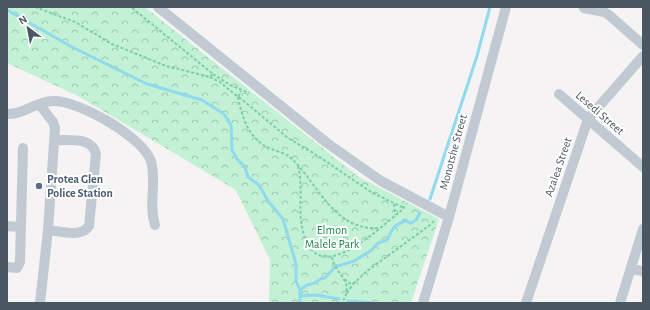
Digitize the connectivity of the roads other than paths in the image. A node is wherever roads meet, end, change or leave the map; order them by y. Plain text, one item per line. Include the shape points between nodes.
1 (158, 7) edge
2 (506, 7) edge
3 (584, 8) dead end
4 (643, 45) edge
5 (643, 56) edge
6 (559, 94) dead end
7 (39, 104) junction
8 (7, 114) edge
9 (588, 119) junction
10 (54, 140) junction
11 (23, 148) dead end
12 (643, 167) edge
13 (445, 215) junction
14 (155, 225) dead end
15 (7, 226) edge
16 (20, 227) junction
17 (643, 229) edge
18 (48, 230) junction
19 (7, 267) edge
20 (631, 269) junction
21 (643, 271) edge
22 (40, 303) edge
23 (423, 303) edge
24 (526, 303) edge
25 (620, 303) edge

1 - 13 street via 327,143 381,181
2 - 13 street, Monotshe Street
3 - 4 street via 609,15
5 - 9 street, Azalea Street
6 - 9 street, Lesedi Street
7 - 8 street via 20,113
7 - 10 street via 53,122
7 - 14 street via 53,101 73,105 135,139 151,163 152,210
9 - 12 street, Lesedi Street
9 - 24 street, Azalea Street
10 - 18 street
10 - 18 street via 85,142 92,146 96,154 89,226 79,232
11 - 16 street
13 - 23 street, Monotshe Street
15 - 16 street
16 - 19 street via 19,266
17 - 20 street
18 - 22 street
20 - 21 street
20 - 25 street

